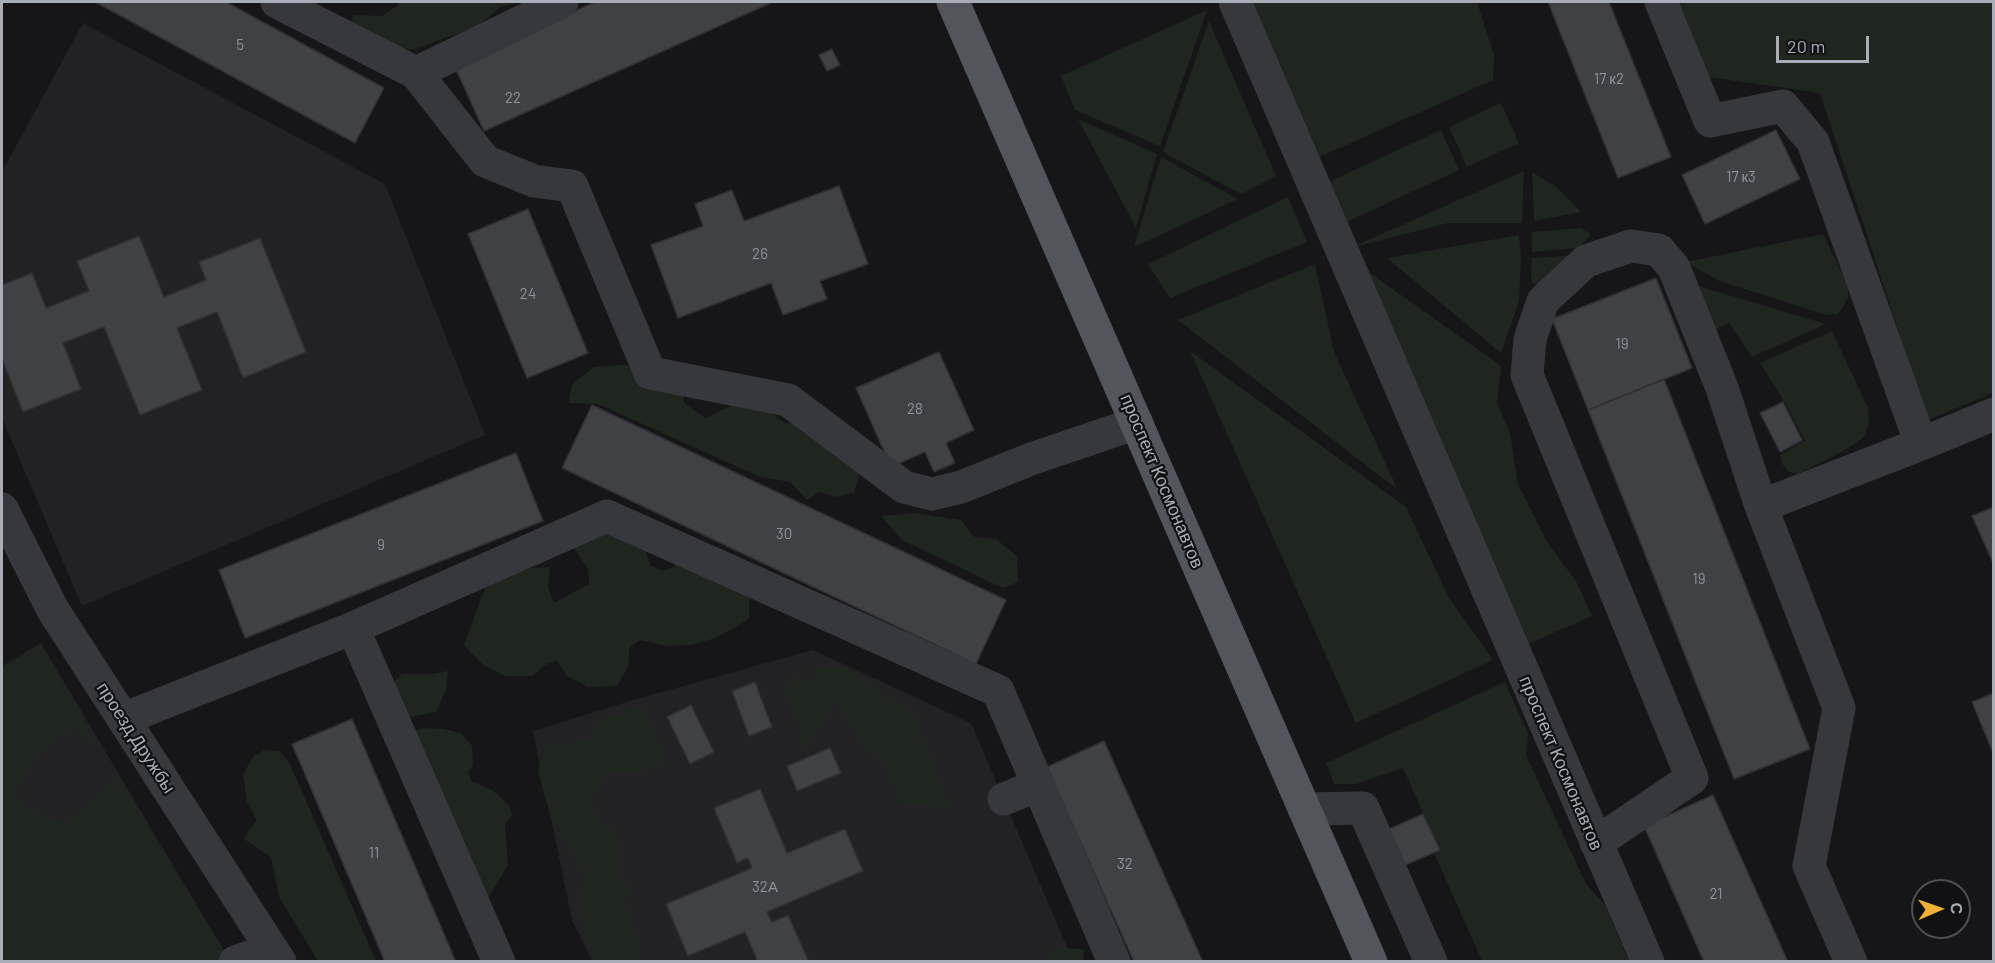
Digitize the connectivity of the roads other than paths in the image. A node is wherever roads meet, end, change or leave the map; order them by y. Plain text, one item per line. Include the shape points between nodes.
1 (277, 2) edge
2 (562, 2) edge
3 (953, 2) edge
4 (1235, 2) edge
5 (1661, 2) edge
6 (416, 73) junction
7 (1994, 414) edge
8 (1137, 423) junction
9 (1921, 444) junction
10 (1761, 506) junction
11 (2, 509) edge
12 (353, 628) junction
13 (123, 719) junction
14 (1039, 785) junction
15 (1004, 799) dead end
16 (1305, 809) junction
17 (1596, 843) junction
18 (276, 955) edge
19 (235, 962) edge
20 (499, 962) edge
21 (1114, 962) edge
22 (1371, 962) edge
23 (1431, 962) edge
24 (1648, 962) edge
25 (1851, 962) edge

1 - 6 street
2 - 6 street
3 - 8 main road, проспект Космонавтов
4 - 17 street, проспект Космонавтов
5 - 9 street via 1710,121 1783,106 1813,142
6 - 8 street via 485,161 534,181 572,186 650,373 788,400 904,487 932,494
7 - 9 street
8 - 16 main road, проспект Космонавтов
9 - 10 street
10 - 17 street via 1722,388 1674,268 1659,250 1631,246 1586,261 1543,301 1530,339 1527,375 1692,778
10 - 25 street via 1839,708 1809,866
11 - 13 street, проезд Дружбы via 53,610
12 - 13 street
12 - 14 street via 607,516 998,691
12 - 20 street
13 - 18 street, проезд Дружбы
14 - 15 street
14 - 21 street
16 - 22 main road, проспект Космонавтов
16 - 23 street via 1363,808
17 - 24 street, проспект Космонавтов
18 - 19 street

